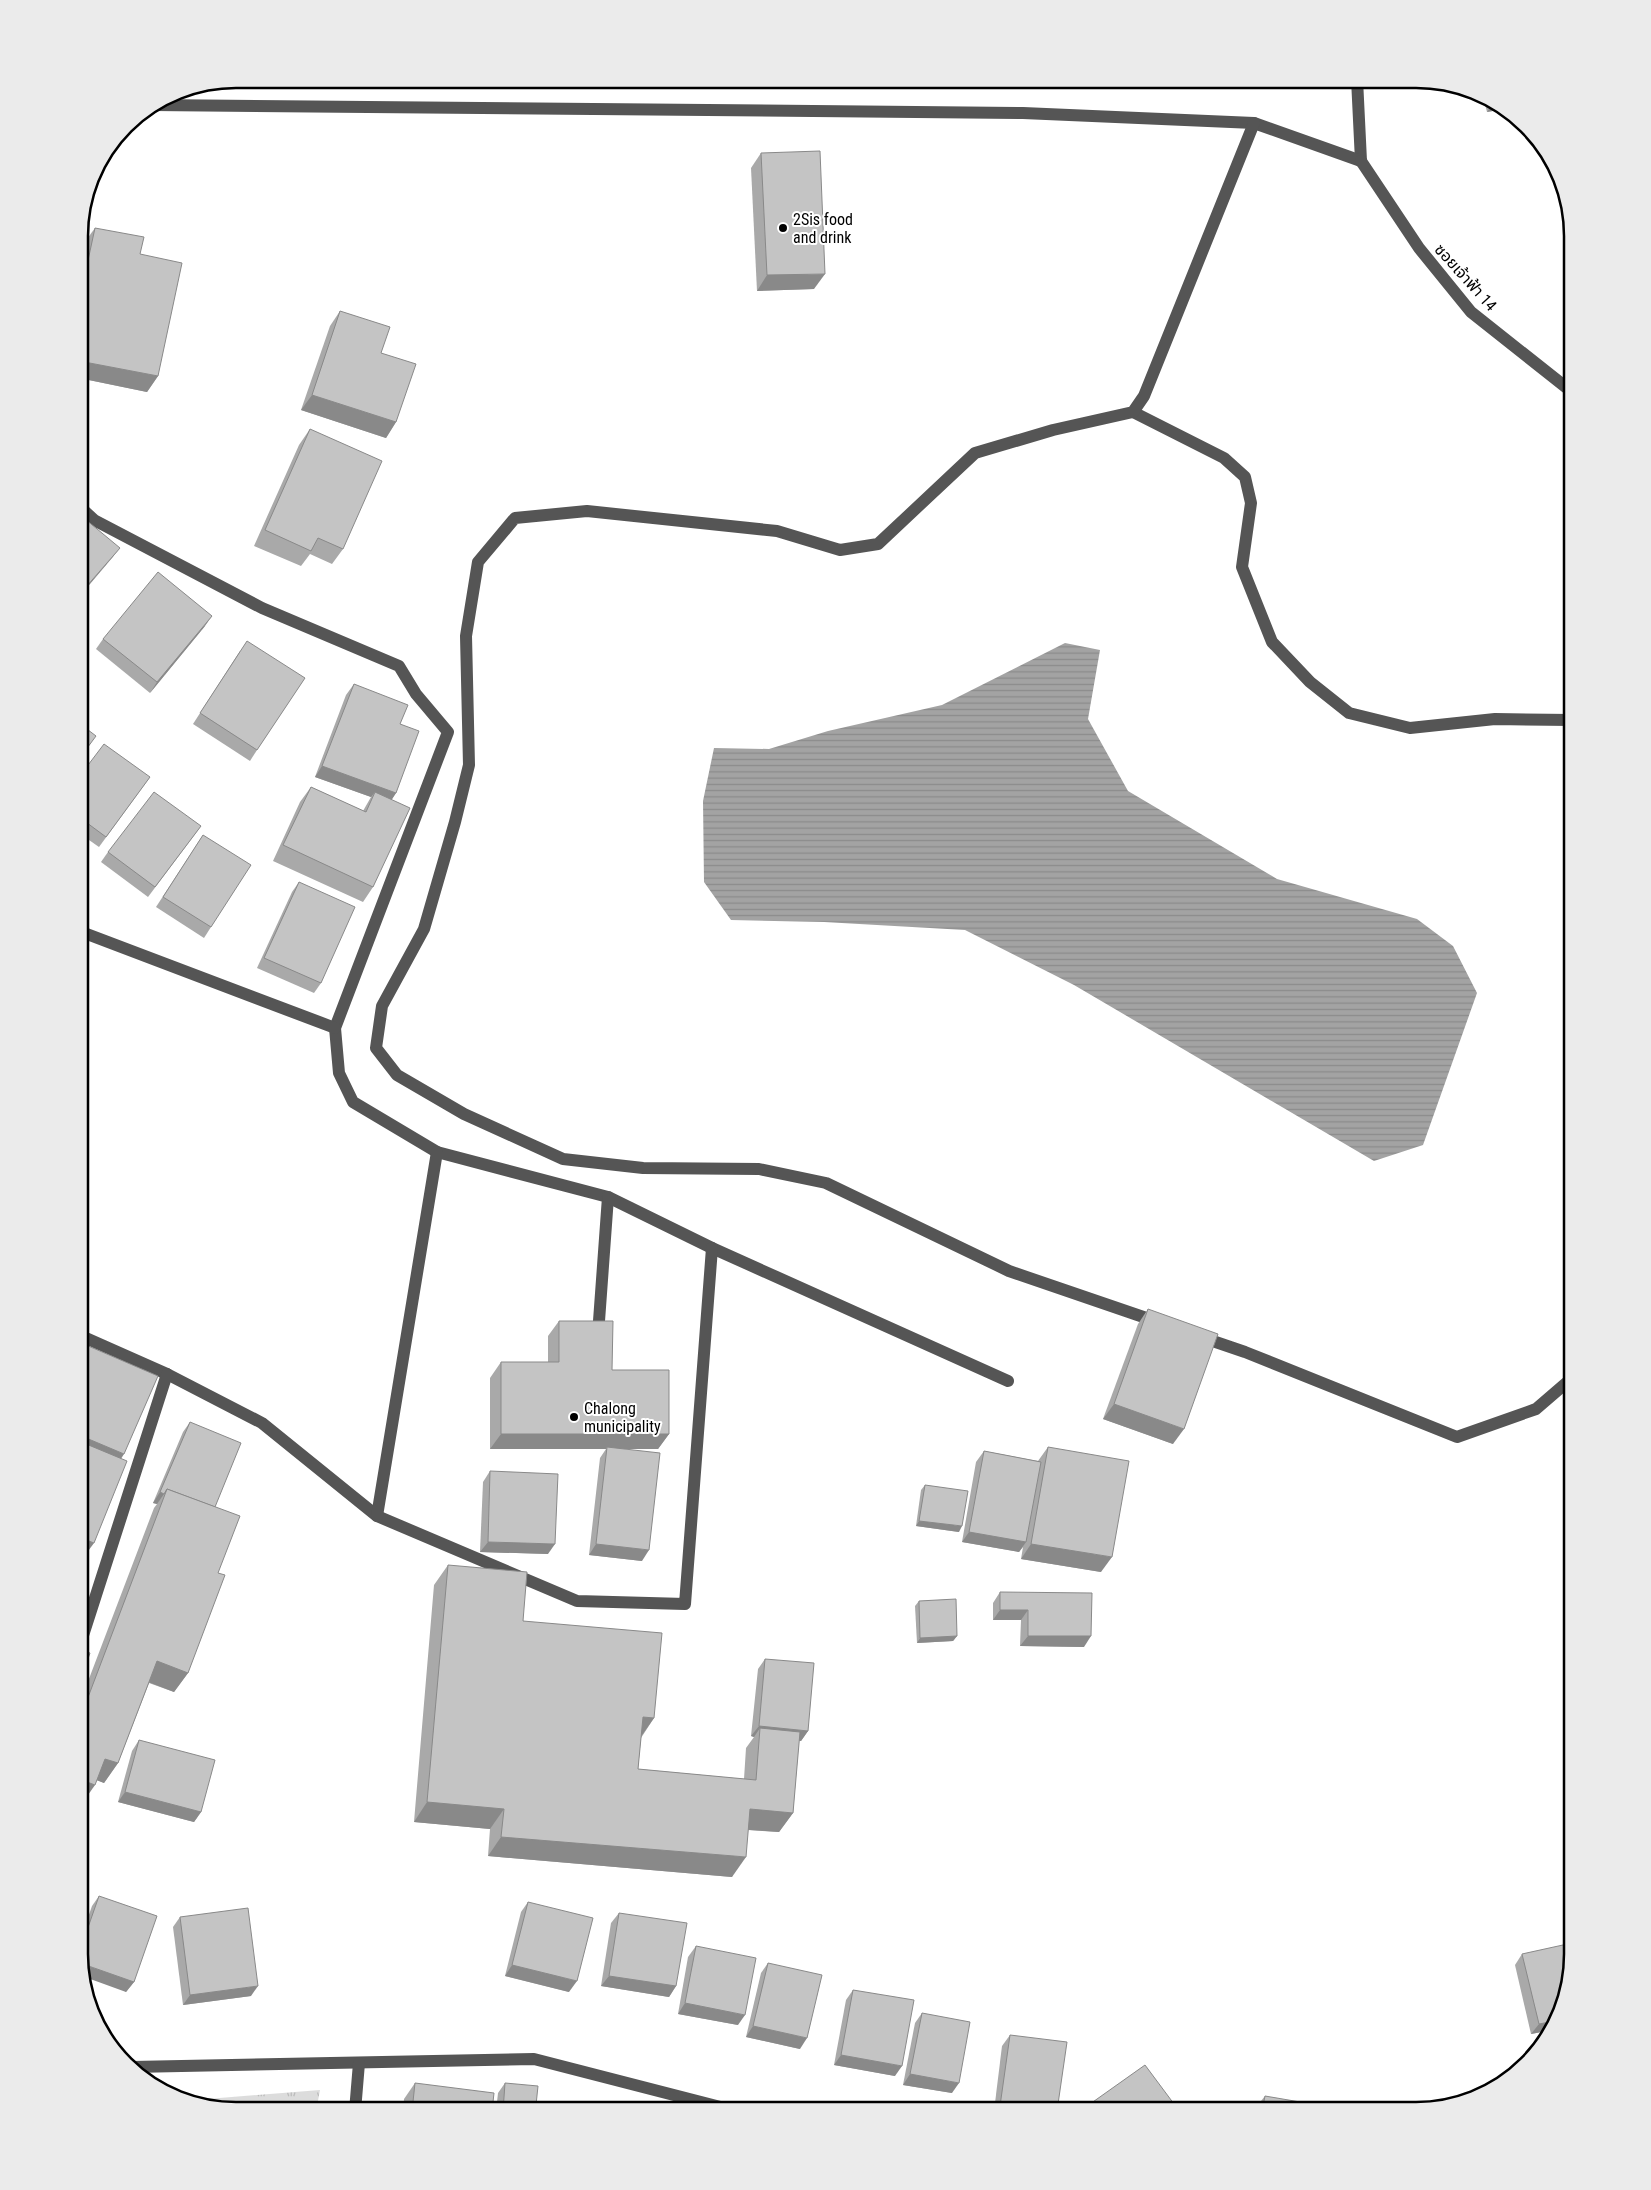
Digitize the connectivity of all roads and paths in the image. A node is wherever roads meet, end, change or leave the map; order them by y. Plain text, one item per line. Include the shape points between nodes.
1 (1357, 88) edge
2 (167, 104) edge
3 (1254, 123) junction
4 (1360, 160) junction
5 (1564, 386) edge
6 (1133, 412) junction
7 (88, 514) edge
8 (1564, 720) edge
9 (88, 934) edge
10 (335, 1028) junction
11 (437, 1152) junction
12 (608, 1198) junction
13 (712, 1248) junction
14 (599, 1321) edge
15 (1170, 1326) edge
16 (1188, 1332) edge
17 (87, 1339) edge
18 (167, 1374) junction
19 (1008, 1381) dead end
20 (1564, 1385) edge
21 (377, 1516) junction
22 (87, 1622) edge
23 (359, 2063) junction
24 (139, 2067) edge
25 (356, 2102) edge
26 (701, 2102) edge

1 - 4 street
2 - 3 street via 1023,113
3 - 4 street
3 - 6 street via 1144,396
4 - 5 street, ซอยเจ้าฟ้า 14 via 1419,248 1471,312
6 - 8 street via 1224,458 1245,477 1251,502 1242,567 1272,642 1310,682 1349,713 1410,728 1495,719
6 - 15 street via 1053,430 975,453 878,544 840,550 777,531 587,510 515,518 478,562 466,636 469,765 424,929 382,1006 376,1048 397,1075 464,1114 563,1160 644,1168 759,1169 826,1183 1010,1271
7 - 10 street via 262,608 398,666 416,694 448,732
9 - 10 street
10 - 11 street via 339,1073 353,1102
11 - 12 street
11 - 21 street
12 - 13 street
12 - 14 street
13 - 19 street
13 - 21 street via 685,1604 577,1601
16 - 20 street via 1457,1437 1536,1410
17 - 18 street
18 - 21 street via 262,1423
18 - 22 street
23 - 24 street
23 - 25 street
23 - 26 street via 534,2059

